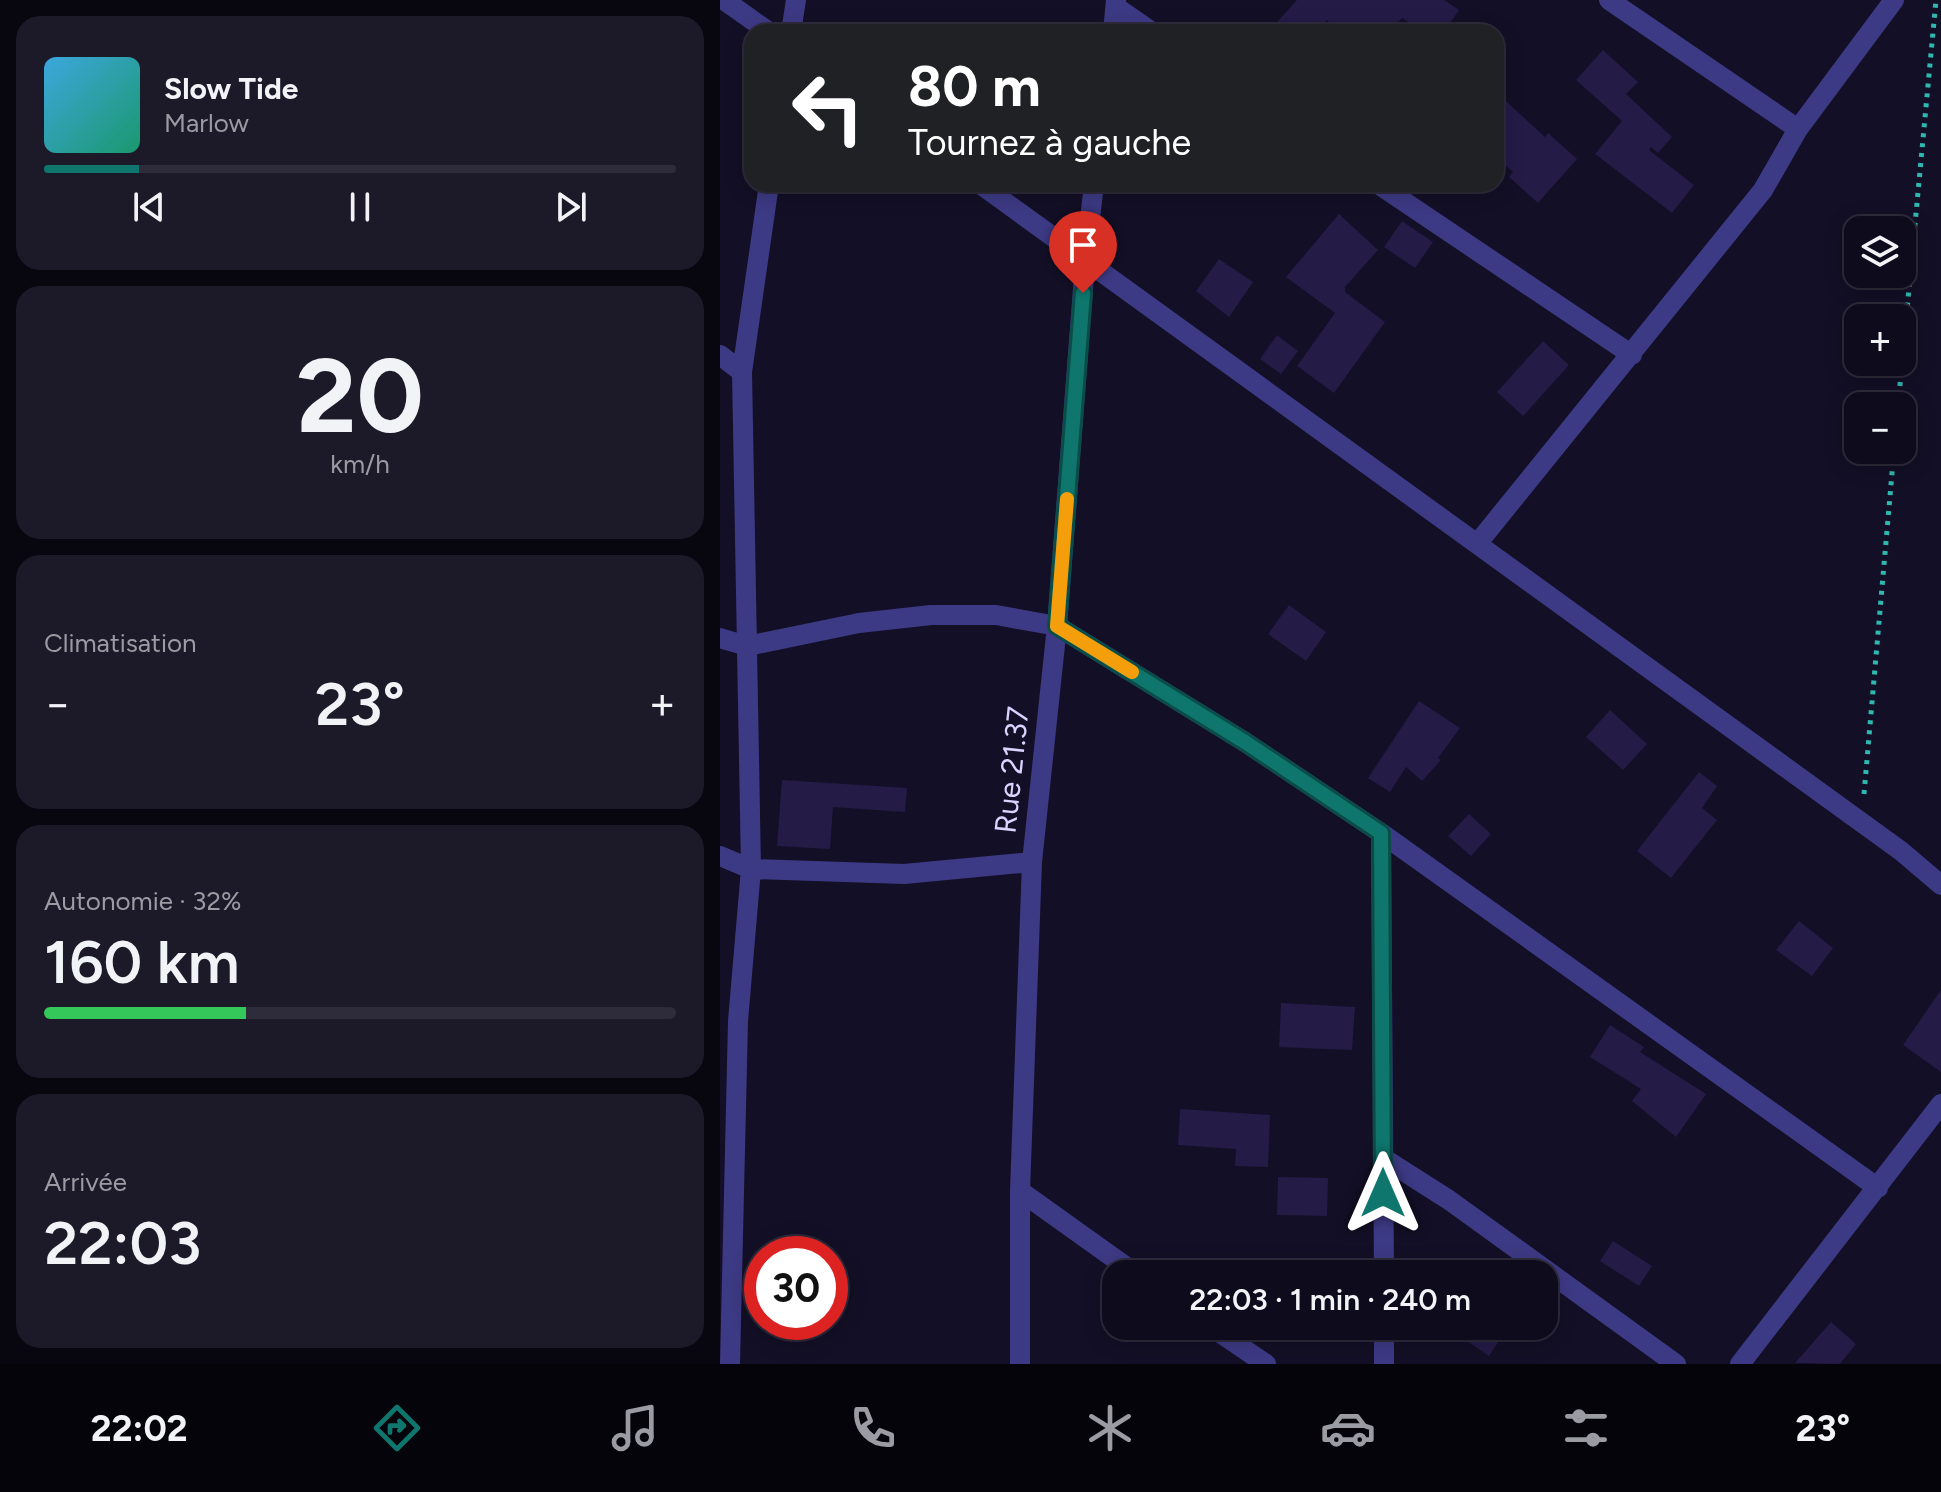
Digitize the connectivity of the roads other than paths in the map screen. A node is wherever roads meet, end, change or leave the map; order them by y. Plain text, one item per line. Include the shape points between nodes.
1 (724, 0) edge
2 (796, 0) edge
3 (1609, 0) edge
4 (1894, 0) edge
5 (1116, 4) edge
6 (758, 24) edge
7 (792, 24) edge
8 (1114, 24) edge
9 (1142, 24) edge
10 (1798, 129) junction
11 (768, 192) edge
12 (991, 192) edge
13 (1093, 192) edge
14 (1390, 192) edge
15 (1085, 263) junction
16 (720, 355) edge
17 (1632, 355) junction
18 (742, 372) junction
19 (1477, 544) junction
20 (1057, 626) junction
21 (720, 638) edge
22 (747, 646) junction
23 (1381, 833) junction
24 (720, 856) edge
25 (1032, 862) junction
26 (751, 869) junction
27 (1941, 885) edge
28 (1941, 1104) edge
29 (1383, 1158) junction
30 (1878, 1188) junction
31 (1020, 1191) junction
32 (1116, 1260) edge
33 (1384, 1260) edge
34 (726, 1267) edge
35 (1231, 1340) edge
36 (1384, 1340) edge
37 (730, 1364) edge
38 (1020, 1364) edge
39 (1266, 1364) edge
40 (1384, 1364) edge
41 (1676, 1364) edge
42 (1740, 1364) edge

1 - 6 street
2 - 7 street
3 - 10 street
4 - 10 street
5 - 8 street
5 - 9 street
10 - 17 street via 1763,190
11 - 18 street
12 - 15 street
13 - 15 street, Rue 21.37
14 - 17 street
15 - 19 street
15 - 20 street, Rue 21.37
16 - 18 street
17 - 19 street
18 - 22 street
19 - 27 street
20 - 22 street via 996,615 931,615 859,623
20 - 23 street
20 - 25 street, Rue 21.37
21 - 22 street
22 - 26 street
23 - 29 street
23 - 30 street
24 - 26 street
25 - 26 street via 904,874
25 - 31 street, Rue 21.37
26 - 34 street
28 - 30 street
29 - 33 street
29 - 41 street
30 - 42 street
31 - 32 street
31 - 38 street, Rue 21.37
34 - 37 street
35 - 39 street
36 - 40 street

